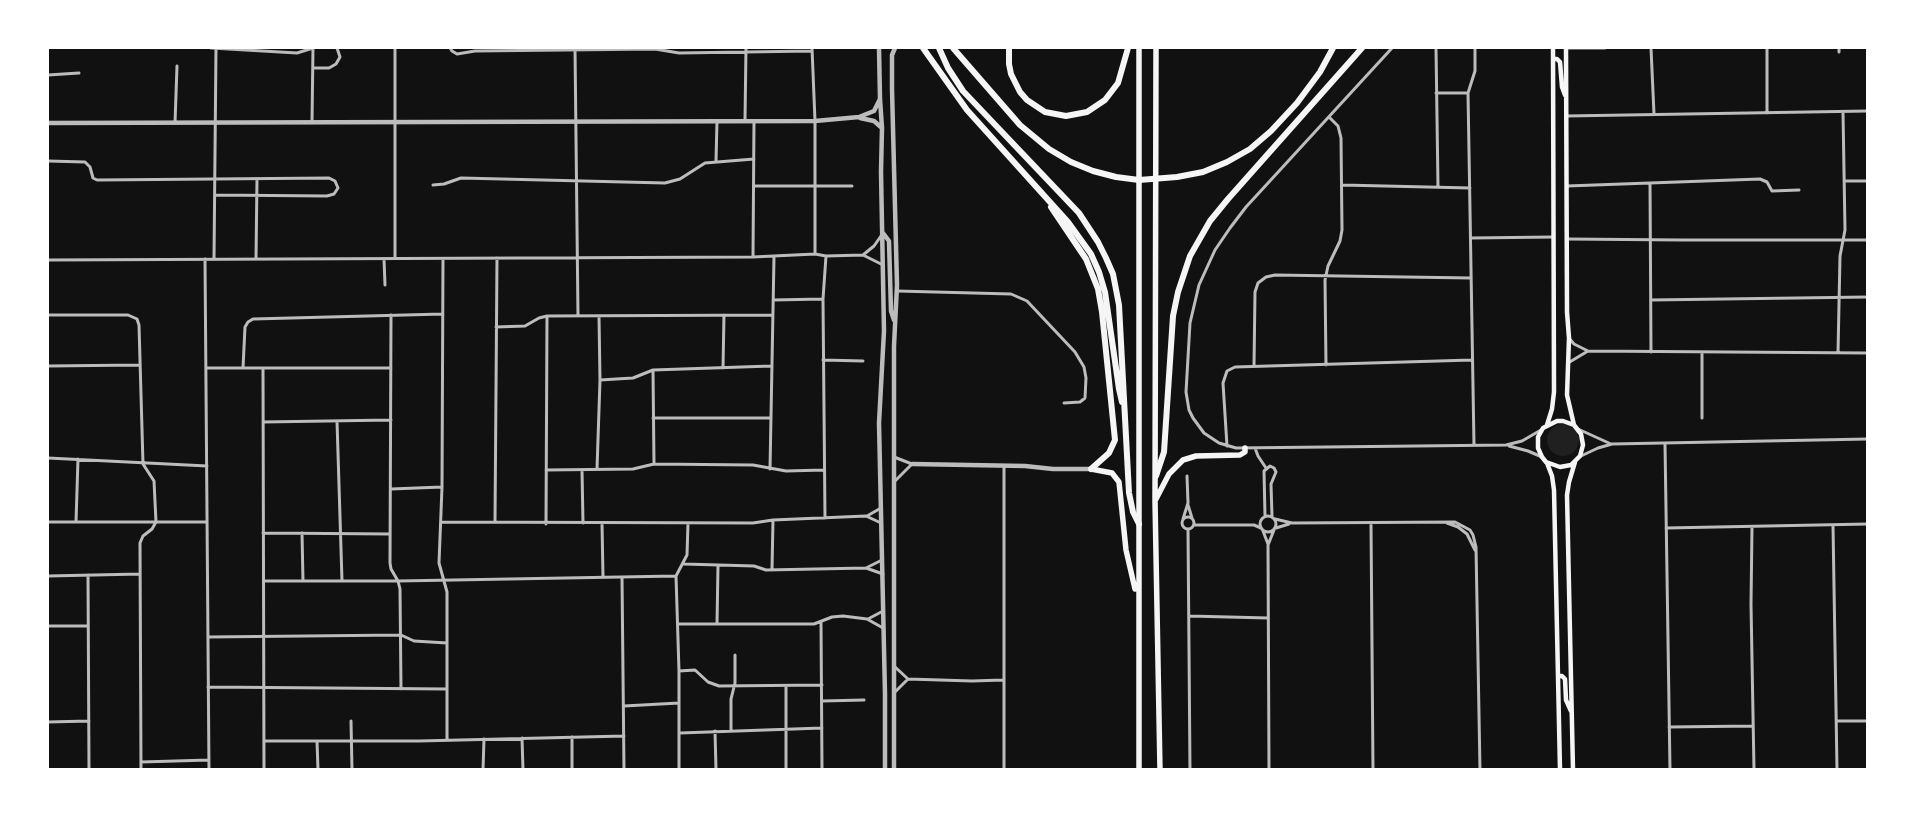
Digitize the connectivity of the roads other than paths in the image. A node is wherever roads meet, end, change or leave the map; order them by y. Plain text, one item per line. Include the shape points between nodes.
1 (210, 48) edge
2 (216, 48) edge
3 (313, 48) edge
4 (337, 48) edge
5 (395, 48) edge
6 (450, 48) edge
7 (746, 48) edge
8 (879, 48) edge
9 (895, 48) edge
10 (923, 48) edge
11 (939, 48) edge
12 (953, 48) edge
13 (1010, 48) edge
14 (1128, 48) edge
15 (1138, 48) edge
16 (1156, 48) edge
17 (1333, 48) edge
18 (1362, 48) edge
19 (1392, 48) edge
20 (1436, 48) edge
21 (1475, 48) edge
22 (1553, 48) edge
23 (1566, 48) edge
24 (1605, 48) edge
25 (1651, 48) edge
26 (1767, 48) edge
27 (575, 49) edge
28 (812, 49) edge
29 (746, 53) junction
30 (1554, 60) junction
31 (177, 66) dead end
32 (313, 68) junction
33 (79, 72) dead end
34 (48, 75) edge
35 (1436, 93) junction
36 (1468, 93) junction
37 (1565, 96) junction
38 (880, 99) junction
39 (1868, 111) edge
40 (1843, 112) junction
41 (1767, 113) junction
42 (1654, 114) junction
43 (1566, 116) junction
44 (859, 117) junction
45 (1329, 117) junction
46 (746, 120) junction
47 (575, 121) junction
48 (717, 121) junction
49 (754, 121) junction
50 (815, 121) junction
51 (216, 122) junction
52 (394, 122) junction
53 (48, 123) edge
54 (175, 123) junction
55 (312, 123) junction
56 (882, 128) junction
57 (754, 159) junction
58 (48, 161) edge
59 (716, 161) junction
60 (215, 179) junction
61 (257, 179) junction
62 (1868, 181) edge
63 (576, 182) junction
64 (1844, 182) junction
65 (1650, 183) junction
66 (433, 185) dead end
67 (814, 185) junction
68 (1342, 185) junction
69 (754, 186) junction
70 (852, 186) dead end
71 (1566, 186) junction
72 (1438, 187) junction
73 (1470, 188) junction
74 (1800, 190) dead end
75 (215, 195) junction
76 (257, 195) junction
77 (1048, 199) junction
78 (883, 233) junction
79 (1553, 237) junction
80 (1471, 238) junction
81 (1566, 238) junction
82 (1651, 240) junction
83 (1843, 240) junction
84 (1868, 240) edge
85 (815, 254) junction
86 (863, 255) junction
87 (826, 256) junction
88 (578, 257) junction
89 (753, 257) junction
90 (774, 257) junction
91 (395, 258) junction
92 (497, 258) junction
93 (205, 259) junction
94 (214, 259) junction
95 (256, 259) junction
96 (384, 259) junction
97 (442, 259) junction
98 (48, 260) edge
99 (883, 264) junction
100 (1326, 276) junction
101 (1471, 278) junction
102 (385, 285) dead end
103 (896, 291) junction
104 (1868, 297) edge
105 (1839, 298) junction
106 (823, 299) junction
107 (773, 300) junction
108 (1650, 300) junction
109 (443, 314) junction
110 (773, 314) junction
111 (48, 315) edge
112 (391, 315) junction
113 (724, 315) junction
114 (546, 316) junction
115 (578, 316) junction
116 (599, 316) junction
117 (894, 322) junction
118 (496, 327) junction
119 (1568, 338) junction
120 (1588, 351) junction
121 (1651, 352) junction
122 (1702, 352) junction
123 (1838, 352) junction
124 (1868, 353) edge
125 (823, 360) junction
126 (1472, 360) junction
127 (863, 361) dead end
128 (1568, 363) junction
129 (1326, 364) junction
130 (140, 365) junction
131 (48, 366) edge
132 (771, 366) junction
133 (1254, 366) junction
134 (206, 368) junction
135 (243, 368) junction
136 (262, 368) junction
137 (391, 368) junction
138 (723, 368) junction
139 (653, 370) junction
140 (600, 380) junction
141 (1064, 403) dead end
142 (1125, 407) junction
143 (653, 418) junction
144 (770, 418) junction
145 (1702, 418) dead end
146 (391, 420) junction
147 (337, 421) junction
148 (263, 422) junction
149 (1574, 425) junction
150 (1545, 427) junction
151 (1578, 429) junction
152 (1868, 439) edge
153 (1612, 444) junction
154 (1664, 444) junction
155 (1506, 445) junction
156 (1227, 446) junction
157 (1474, 446) junction
158 (1245, 448) junction
159 (1255, 448) junction
160 (1580, 456) junction
161 (894, 457) junction
162 (1542, 457) junction
163 (48, 458) edge
164 (78, 459) junction
165 (1546, 462) junction
166 (1575, 462) junction
167 (143, 464) junction
168 (654, 464) junction
169 (912, 464) junction
170 (206, 466) junction
171 (1004, 466) junction
172 (1266, 468) junction
173 (597, 469) junction
174 (770, 469) junction
175 (1091, 469) junction
176 (546, 470) junction
177 (582, 470) junction
178 (824, 470) junction
179 (1156, 476) junction
180 (1187, 476) dead end
181 (893, 482) junction
182 (442, 487) junction
183 (390, 489) junction
184 (1155, 501) junction
185 (1188, 503) junction
186 (880, 508) junction
187 (866, 516) junction
188 (1264, 516) junction
189 (825, 518) junction
190 (1193, 518) junction
191 (1274, 518) junction
192 (1183, 519) junction
193 (773, 520) junction
194 (48, 522) edge
195 (76, 522) junction
196 (156, 522) junction
197 (207, 522) junction
198 (441, 522) junction
199 (495, 522) junction
200 (602, 523) junction
201 (688, 523) junction
202 (880, 523) junction
203 (1292, 523) junction
204 (546, 524) junction
205 (583, 524) junction
206 (1138, 524) junction
207 (1194, 524) junction
208 (1371, 524) junction
209 (1868, 524) edge
210 (1833, 525) junction
211 (1752, 527) junction
212 (1666, 528) junction
213 (1188, 529) junction
214 (1262, 529) junction
215 (1274, 530) junction
216 (264, 533) junction
217 (302, 533) junction
218 (341, 534) junction
219 (390, 534) junction
220 (1268, 545) junction
221 (882, 560) junction
222 (683, 564) junction
223 (718, 564) junction
224 (866, 568) junction
225 (772, 569) junction
226 (140, 574) junction
227 (882, 574) junction
228 (88, 575) junction
229 (48, 576) edge
230 (676, 576) junction
231 (603, 577) junction
232 (622, 577) junction
233 (445, 580) junction
234 (264, 581) junction
235 (303, 581) junction
236 (398, 581) junction
237 (342, 582) junction
238 (1137, 593) junction
239 (883, 611) junction
240 (1189, 616) junction
241 (1268, 618) junction
242 (867, 619) junction
243 (821, 622) junction
244 (678, 624) junction
245 (716, 624) junction
246 (48, 626) edge
247 (88, 626) junction
248 (883, 628) junction
249 (400, 635) junction
250 (264, 636) junction
251 (208, 637) junction
252 (447, 643) junction
253 (735, 655) dead end
254 (894, 666) junction
255 (679, 671) junction
256 (1558, 676) junction
257 (908, 679) junction
258 (1003, 680) junction
259 (822, 685) junction
260 (734, 686) junction
261 (786, 686) junction
262 (208, 688) junction
263 (265, 688) junction
264 (401, 689) junction
265 (447, 689) junction
266 (894, 694) junction
267 (864, 700) dead end
268 (822, 701) junction
269 (679, 703) junction
270 (624, 706) junction
271 (1571, 712) junction
272 (89, 721) junction
273 (352, 721) dead end
274 (1837, 721) junction
275 (1868, 721) edge
276 (48, 722) edge
277 (1753, 726) junction
278 (1669, 727) junction
279 (822, 728) junction
280 (786, 730) junction
281 (731, 731) junction
282 (680, 732) junction
283 (714, 732) junction
284 (624, 736) junction
285 (572, 737) junction
286 (522, 738) junction
287 (484, 739) junction
288 (447, 740) junction
289 (264, 741) junction
290 (317, 741) junction
291 (352, 741) junction
292 (209, 760) junction
293 (141, 762) junction
294 (89, 770) edge
295 (141, 770) edge
296 (209, 770) edge
297 (264, 770) edge
298 (318, 770) edge
299 (352, 770) edge
300 (484, 770) edge
301 (523, 770) edge
302 (572, 770) edge
303 (624, 770) edge
304 (679, 770) edge
305 (716, 770) edge
306 (786, 770) edge
307 (822, 770) edge
308 (885, 770) edge
309 (894, 770) edge
310 (1004, 770) edge
311 (1138, 770) edge
312 (1160, 770) edge
313 (1190, 770) edge
314 (1269, 770) edge
315 (1372, 770) edge
316 (1480, 770) edge
317 (1560, 770) edge
318 (1573, 770) edge
319 (1670, 770) edge
320 (1754, 770) edge
321 (1837, 770) edge

1 - 2 street
2 - 3 street via 301,53
2 - 51 street
3 - 32 street
4 - 32 street via 340,57 336,64 329,68
5 - 52 street
6 - 27 street via 457,54
7 - 29 street
8 - 38 street
9 - 103 street via 892,88
10 - 77 highway via 967,110
11 - 142 highway via 955,80 972,102 1078,213 1102,250 1119,305
12 - 17 highway via 1020,125 1060,156 1104,175 1151,180 1203,172 1250,149 1298,103
13 - 14 highway via 1011,74 1020,92 1045,112 1066,116 1086,112 1105,100 1118,82
15 - 206 highway
16 - 179 highway
18 - 179 highway via 1228,198 1190,256 1173,316 1164,452
19 - 45 street
20 - 35 street
21 - 36 street via 1475,71
22 - 30 main road
23 - 24 street
23 - 37 main road
25 - 42 street
26 - 41 street
27 - 29 street
27 - 47 street
28 - 29 street
28 - 50 street
29 - 46 street
30 - 37 main road via 1560,62
30 - 79 main road
31 - 54 street
32 - 55 street
33 - 34 street
35 - 36 street
35 - 72 street
36 - 73 street
37 - 43 main road
38 - 44 street via 874,111
38 - 56 street
39 - 40 street
40 - 41 street
40 - 64 street
41 - 42 street
42 - 43 street
43 - 71 main road
44 - 50 street
44 - 56 street via 874,121
45 - 68 street via 1341,134
45 - 156 street via 1230,228 1209,261 1197,291 1190,323 1186,401 1204,432
46 - 48 street
46 - 49 street
47 - 48 street
47 - 52 street
47 - 63 street
48 - 59 street
49 - 50 street
49 - 57 street
50 - 67 street
51 - 54 street
51 - 55 street
51 - 60 street
52 - 55 street
52 - 91 street
53 - 54 street
56 - 78 street
57 - 59 street
57 - 69 street
58 - 60 street via 85,162 97,180
59 - 63 street via 705,162 669,183
60 - 61 street
60 - 75 street
61 - 76 street
61 - 76 street via 329,178 338,188 331,196
62 - 64 street
63 - 66 street via 461,178
63 - 88 street
64 - 83 street
65 - 71 street
65 - 74 street via 1760,179 1772,191
65 - 82 street
67 - 69 street
67 - 70 street
67 - 85 street
68 - 72 street
68 - 100 street via 1341,236
69 - 89 street
71 - 81 main road
72 - 73 street
73 - 80 street
75 - 76 street
75 - 94 street
76 - 95 street
77 - 142 highway via 1080,237 1099,272
77 - 175 highway via 1086,259 1101,306 1115,435 1109,453
78 - 86 street
78 - 99 street
78 - 117 street via 889,241
79 - 80 street
79 - 150 main road via 1554,392
80 - 101 street
81 - 82 street
81 - 119 main road
82 - 83 street
82 - 108 street
83 - 84 street
83 - 105 street
85 - 87 street
85 - 90 street
86 - 87 street
86 - 99 street
87 - 106 street
88 - 89 street
88 - 92 street
88 - 115 street
89 - 90 street
90 - 107 street
91 - 96 street
91 - 97 street
92 - 97 street
92 - 118 street
93 - 94 street
93 - 98 street
93 - 134 street
94 - 95 street
95 - 96 street
96 - 102 street
97 - 109 street
99 - 186 street
100 - 101 street
100 - 129 street
100 - 133 street via 1270,275 1258,283 1255,292
101 - 126 street
103 - 117 street
103 - 141 street via 1011,294 1027,301 1075,352 1084,367 1086,398 1080,402
104 - 105 street
105 - 108 street
105 - 123 street
106 - 107 street
106 - 125 street
107 - 110 street
108 - 121 street
109 - 112 street
109 - 182 street
110 - 113 street
110 - 132 street
111 - 130 street via 134,317 139,325
112 - 135 street via 253,319 245,327
112 - 137 street
113 - 116 street
113 - 138 street
114 - 115 street
114 - 118 street via 525,326
114 - 176 street
115 - 116 street
116 - 140 street
117 - 161 street
118 - 199 street
119 - 120 street
119 - 128 main road
120 - 121 street
120 - 128 street
121 - 122 street
122 - 123 street
122 - 145 street
123 - 124 street
125 - 127 street
125 - 178 street
126 - 129 street
126 - 157 street
128 - 149 main road via 1567,395
129 - 133 street
130 - 131 street
130 - 167 street
132 - 138 street
132 - 144 street
133 - 156 street via 1235,367 1227,371 1223,379
134 - 135 street
134 - 170 street
135 - 136 street
136 - 137 street
136 - 148 street
137 - 146 street
138 - 139 street
139 - 140 street via 637,377
139 - 143 street
140 - 173 street
142 - 206 highway via 1130,499
143 - 144 street
143 - 168 street
144 - 174 street
146 - 147 street
146 - 183 street
147 - 148 street
147 - 218 street
148 - 216 street
149 - 150 main road via 1563,421 1552,422
149 - 151 main road
150 - 155 street via 1522,441
150 - 162 main road via 1537,442
151 - 153 street
151 - 160 main road via 1583,440
152 - 154 street
153 - 154 street
153 - 160 street
154 - 212 street
155 - 157 street
155 - 162 street
156 - 158 street
157 - 159 street
158 - 159 street
158 - 184 highway via 1242,455 1196,456 1184,460 1169,474
159 - 172 street
160 - 166 main road
161 - 169 street
161 - 181 street
162 - 165 main road
163 - 164 street
164 - 167 street
164 - 195 street
165 - 166 main road via 1560,467
165 - 256 main road via 1554,490
166 - 271 main road via 1567,495
167 - 170 street
167 - 196 street via 154,481
168 - 173 street via 633,469
168 - 174 street via 753,465
169 - 171 street
169 - 181 street
170 - 197 street
171 - 175 street
171 - 258 street
172 - 188 street
172 - 191 street via 1272,466 1276,472 1270,487
173 - 177 street
174 - 178 street
175 - 238 highway via 1108,471 1119,482 1126,550
176 - 177 street
176 - 204 street
177 - 205 street
178 - 189 street
179 - 184 highway
180 - 185 street
181 - 254 street
182 - 183 street
182 - 198 street
183 - 219 street
184 - 312 highway
185 - 190 street
185 - 192 street
186 - 187 street
186 - 202 street
187 - 189 street
187 - 202 street
188 - 191 street
188 - 214 street
189 - 193 street
190 - 192 street via 1187,516
190 - 207 street
191 - 203 street
191 - 215 street via 1277,524
192 - 213 street via 1182,525
193 - 201 street
193 - 225 street
194 - 195 street
195 - 196 street
196 - 197 street
196 - 226 street via 140,541
197 - 251 street
198 - 199 street
198 - 233 street via 439,563
199 - 204 street
200 - 201 street
200 - 205 street
200 - 231 street
201 - 222 street via 687,555
202 - 221 street
203 - 208 street
203 - 215 street
204 - 205 street
206 - 238 highway
207 - 213 street
207 - 214 street via 1254,525
208 - 315 street
208 - 316 street via 1454,525 1473,543 1476,553
209 - 210 street
210 - 211 street
210 - 274 street
211 - 212 street
211 - 277 street
212 - 278 street
213 - 240 street
214 - 215 street via 1266,532
214 - 220 street
215 - 220 street
216 - 217 street
216 - 234 street
217 - 218 street
217 - 235 street
218 - 219 street
218 - 237 street
219 - 236 street via 390,566
220 - 241 street
221 - 224 street
221 - 227 street
222 - 223 street
222 - 230 street
223 - 225 street
223 - 245 street
224 - 225 street
224 - 227 street
226 - 228 street
226 - 293 street
227 - 239 street
228 - 229 street
228 - 247 street
230 - 232 street
230 - 244 street
231 - 232 street
231 - 233 street
232 - 270 street
233 - 236 street
233 - 252 street
234 - 235 street
234 - 250 street
235 - 237 street
236 - 237 street
236 - 249 street
238 - 311 highway
239 - 242 street
239 - 248 street
240 - 241 street
240 - 313 street
241 - 314 street
242 - 243 street via 837,616
242 - 248 street
243 - 245 street
243 - 259 street
244 - 245 street
244 - 255 street
246 - 247 street
247 - 272 street
248 - 308 street
249 - 250 street
249 - 252 street via 414,641
249 - 264 street
250 - 251 street
250 - 263 street
251 - 262 street
252 - 265 street
253 - 260 street
254 - 257 street
254 - 266 street
255 - 260 street via 695,670 719,686
255 - 269 street
256 - 271 main road via 1565,679 1566,700
256 - 317 main road
257 - 258 street
257 - 266 street
258 - 310 street
259 - 261 street
259 - 268 street
260 - 261 street
260 - 281 street
261 - 280 street
262 - 263 street
262 - 292 street
263 - 264 street
263 - 289 street
264 - 265 street
265 - 288 street
266 - 309 street
267 - 268 street
268 - 279 street
269 - 270 street
269 - 282 street
270 - 284 street
271 - 318 main road
272 - 276 street
272 - 294 street
273 - 291 street
274 - 275 street
274 - 321 street
277 - 278 street
277 - 320 street
278 - 319 street
279 - 280 street
279 - 307 street
280 - 281 street
280 - 306 street
281 - 283 street
282 - 283 street
282 - 304 street
283 - 305 street
284 - 285 street
284 - 303 street
285 - 286 street
285 - 302 street
286 - 287 street
286 - 301 street
287 - 288 street
287 - 300 street
288 - 291 street
289 - 290 street
289 - 297 street
290 - 291 street
290 - 298 street
291 - 299 street
292 - 293 street
292 - 296 street
293 - 295 street

